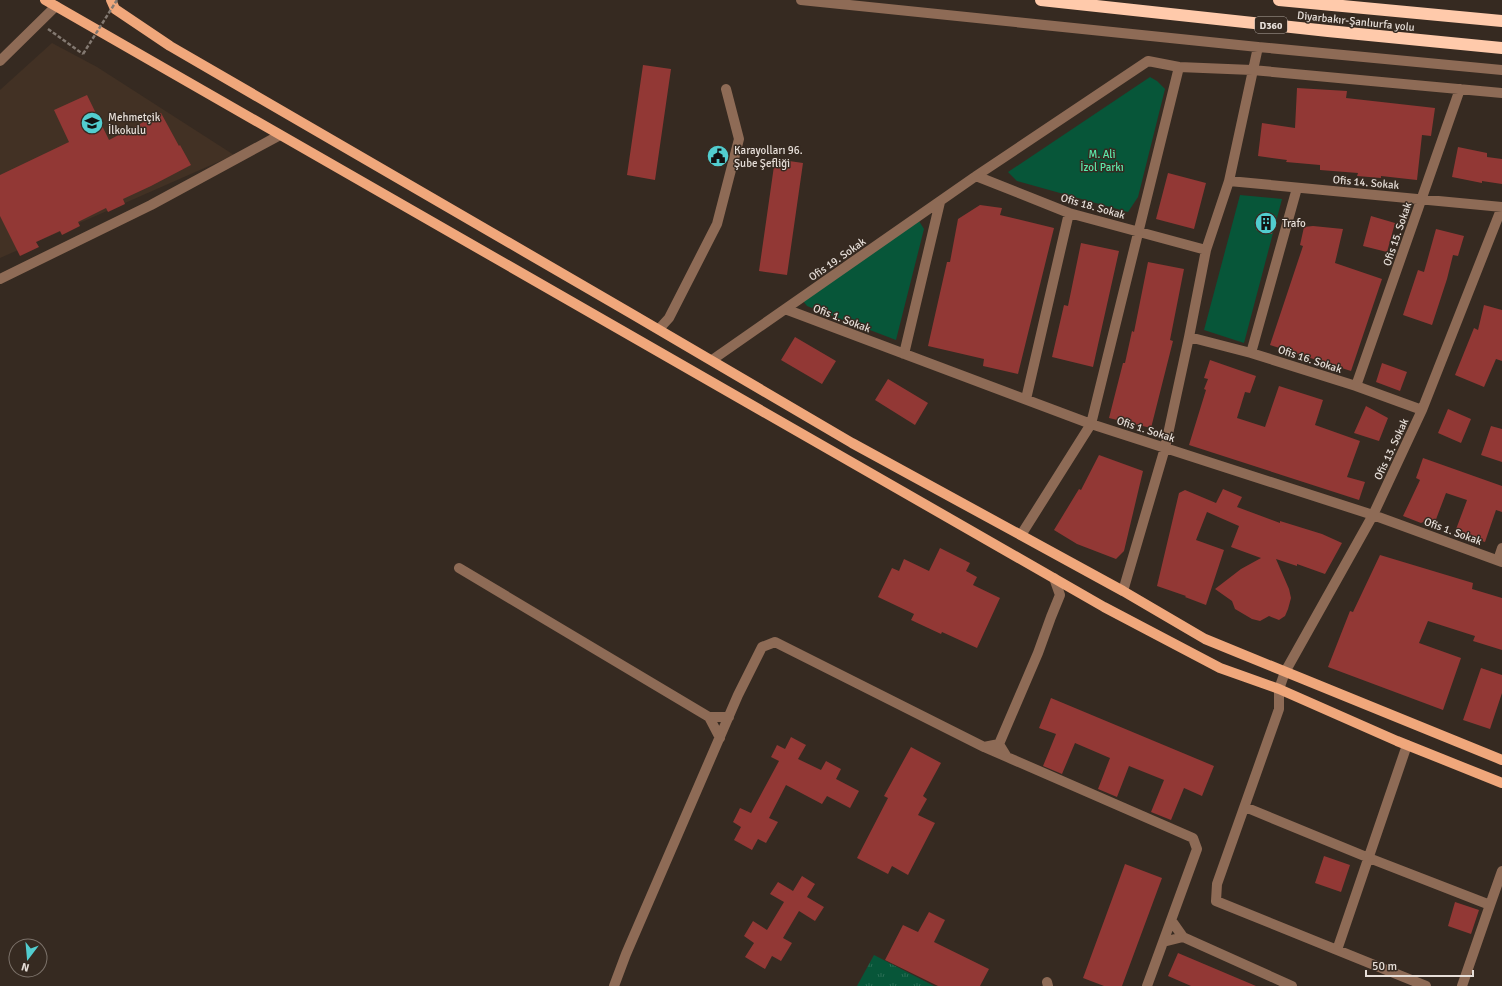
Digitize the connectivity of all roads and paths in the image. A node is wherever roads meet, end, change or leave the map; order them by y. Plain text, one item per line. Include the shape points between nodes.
1 (45, 0) edge
2 (111, 0) edge
3 (117, 0) edge
4 (801, 0) edge
5 (1041, 0) edge
6 (1279, 0) edge
7 (55, 3) edge
8 (1502, 21) edge
9 (39, 22) junction
10 (1258, 47) junction
11 (1502, 48) edge
12 (0, 61) edge
13 (1179, 67) junction
14 (1252, 70) junction
15 (1502, 70) edge
16 (1460, 89) junction
17 (726, 90) dead end
18 (1502, 93) edge
19 (280, 134) junction
20 (976, 176) junction
21 (1228, 180) junction
22 (1297, 188) junction
23 (1422, 199) junction
24 (940, 202) junction
25 (1502, 207) edge
26 (1069, 213) junction
27 (1138, 231) junction
28 (1206, 250) junction
29 (0, 279) edge
30 (785, 309) junction
31 (658, 329) junction
32 (1189, 337) junction
33 (1250, 353) junction
34 (904, 354) junction
35 (712, 360) junction
36 (1356, 386) junction
37 (1026, 399) junction
38 (1422, 410) junction
39 (1091, 424) junction
40 (1165, 448) junction
41 (1373, 515) junction
42 (1021, 535) junction
43 (1502, 548) edge
44 (1500, 561) edge
45 (459, 568) dead end
46 (1054, 578) junction
47 (1123, 591) junction
48 (1285, 672) junction
49 (1279, 689) junction
50 (709, 717) junction
51 (729, 717) junction
52 (720, 738) junction
53 (999, 744) junction
54 (1407, 745) junction
55 (984, 747) junction
56 (1007, 757) junction
57 (1502, 760) edge
58 (1502, 783) edge
59 (1245, 807) junction
60 (1369, 858) junction
61 (1502, 871) edge
62 (1490, 905) junction
63 (1171, 920) junction
64 (1184, 937) junction
65 (1163, 942) junction
66 (1337, 950) junction
67 (614, 986) edge
68 (1147, 986) edge
69 (1292, 986) edge
70 (1426, 986) edge
71 (1462, 986) edge

1 - 7 main road
2 - 31 main road via 115,9 170,46
3 - 9 path, bridge via 83,54
4 - 10 street
5 - 11 highway, Diyarbakır-Şanlıurfa yolu / D360
6 - 8 highway, Diyarbakır-Şanlıurfa yolu / D360
7 - 9 street
7 - 19 main road
9 - 12 street
10 - 14 street
10 - 15 street
13 - 14 street
13 - 20 street, Ofis 19. Sokak via 1148,61
13 - 27 street
14 - 16 street
14 - 21 street
16 - 18 street
16 - 23 street, Ofis 15. Sokak
17 - 31 street via 739,139 717,224 669,318
19 - 29 street via 151,205
19 - 46 main road
20 - 24 street, Ofis 19. Sokak
20 - 26 street, Ofis 18. Sokak
21 - 22 street, Ofis 14. Sokak
21 - 28 street
22 - 23 street, Ofis 14. Sokak
22 - 33 street
23 - 25 street, Ofis 14. Sokak
23 - 36 street, Ofis 15. Sokak
24 - 30 street, Ofis 19. Sokak
24 - 34 street
25 - 38 street, Ofis 13. Sokak
26 - 27 street, Ofis 18. Sokak
26 - 37 street
27 - 28 street, Ofis 18. Sokak
27 - 39 street
28 - 32 street
30 - 34 street, Ofis 1. Sokak
30 - 35 street, Ofis 19. Sokak
31 - 35 main road
32 - 33 street, Ofis 16. Sokak
32 - 40 street
33 - 36 street, Ofis 16. Sokak
34 - 37 street, Ofis 1. Sokak
35 - 42 main road via 852,443
36 - 38 street, Ofis 16. Sokak
37 - 39 street, Ofis 1. Sokak
38 - 41 street, Ofis 13. Sokak
39 - 40 street, Ofis 1. Sokak
39 - 42 street
40 - 41 street, Ofis 1. Sokak
40 - 47 street
41 - 44 street, Ofis 1. Sokak
41 - 48 street, Ofis 13. Sokak
42 - 47 main road
43 - 44 street
45 - 50 street
46 - 49 main road via 1220,668
46 - 53 street via 1060,595
47 - 48 main road via 1205,639
48 - 49 street, Ofis 13. Sokak
48 - 57 main road
49 - 54 main road
49 - 59 street, Ofis 13. Sokak via 1279,709
50 - 51 street
50 - 52 street
51 - 52 street
51 - 55 street via 762,647 775,642
52 - 67 street
53 - 55 street
53 - 56 street
54 - 58 main road
54 - 60 street
55 - 56 street
56 - 63 street via 1193,838 1198,849
59 - 60 street
59 - 66 street, Ofis 13. Sokak via 1217,884 1216,901
60 - 62 street
60 - 66 street
61 - 62 street
62 - 71 street
63 - 64 street
63 - 65 street
64 - 65 street
64 - 69 street
65 - 68 street
66 - 70 street

